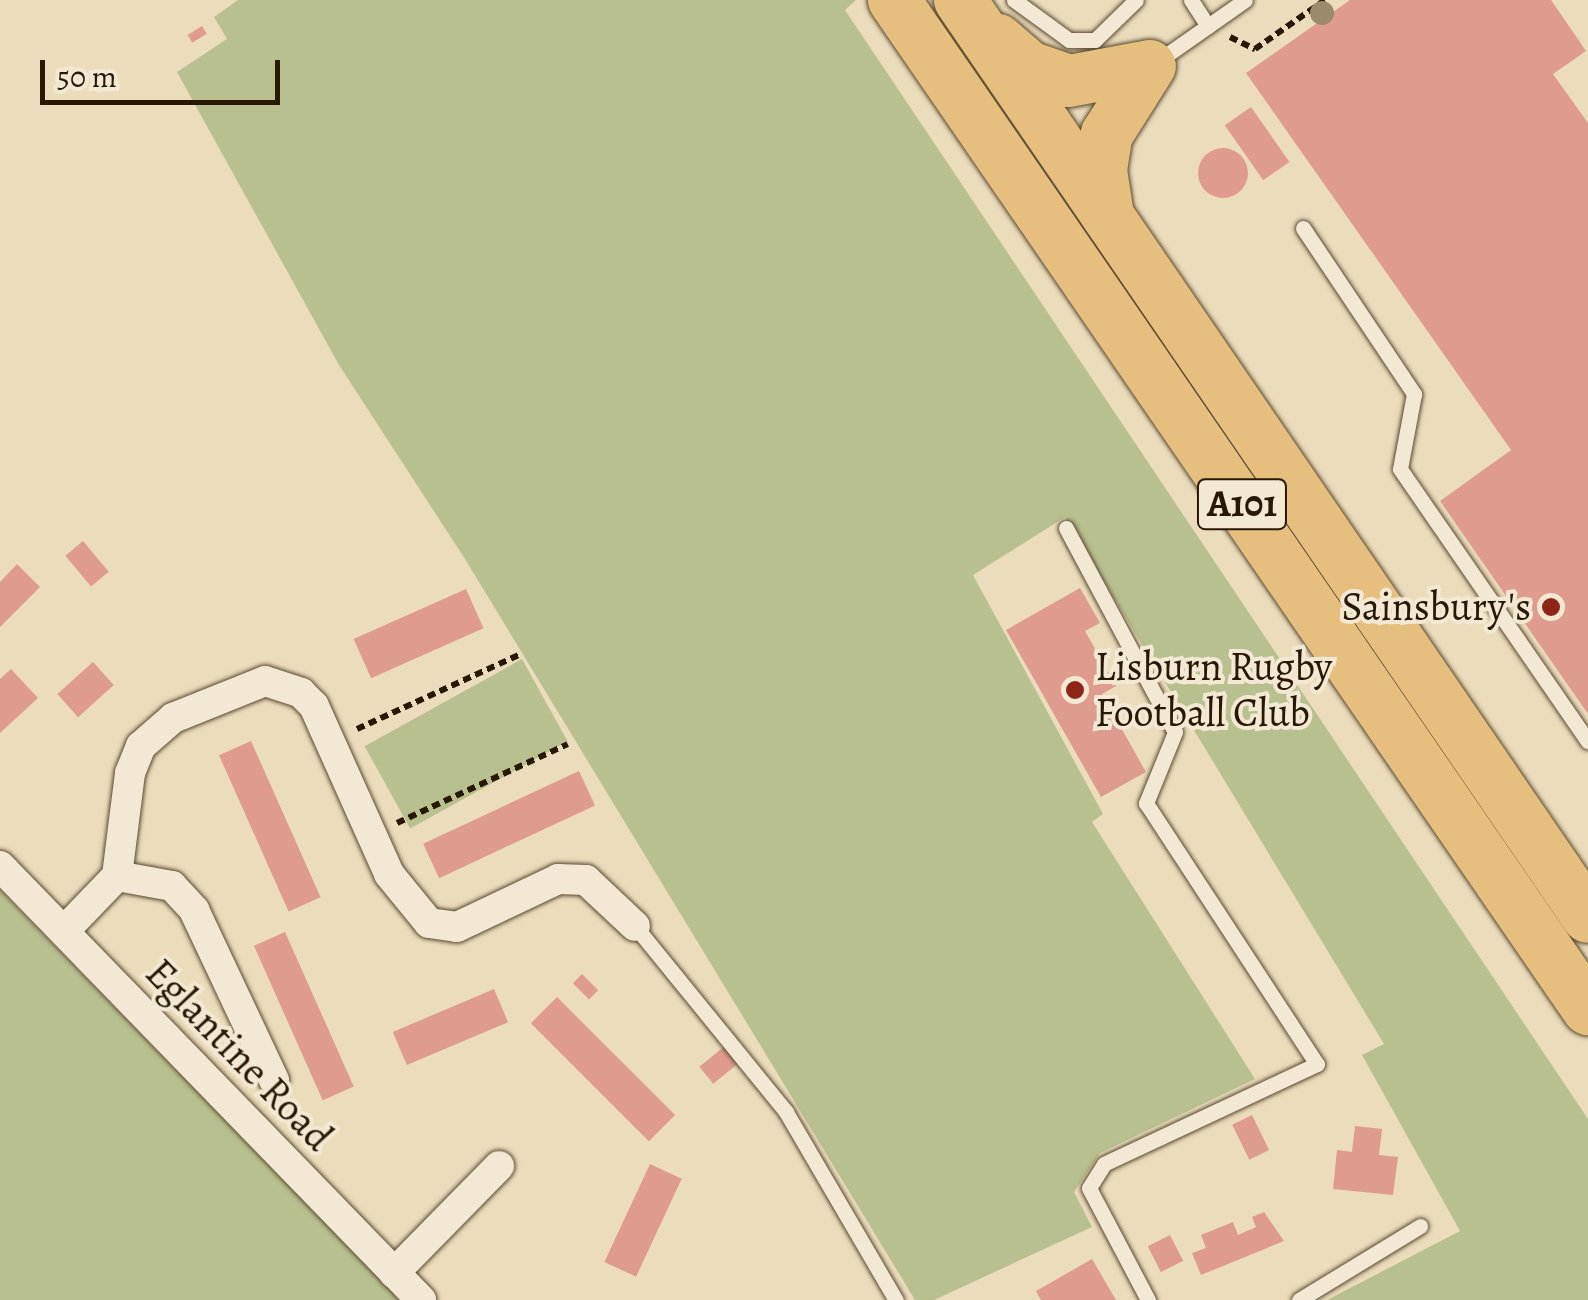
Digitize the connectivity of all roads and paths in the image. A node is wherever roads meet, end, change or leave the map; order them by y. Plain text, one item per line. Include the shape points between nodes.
1 (894, 0) edge
2 (1136, 0) edge
3 (1191, 0) edge
4 (1245, 0) edge
5 (1324, 0) edge
6 (983, 7) edge
7 (1208, 26) junction
8 (1150, 66) junction
9 (1108, 217) junction
10 (1303, 228) dead end
11 (1066, 528) dead end
12 (520, 655) dead end
13 (330, 741) junction
14 (1588, 742) edge
15 (568, 744) dead end
16 (372, 834) junction
17 (0, 866) edge
18 (117, 876) junction
19 (1588, 917) edge
20 (635, 926) joint
21 (64, 931) junction
22 (1588, 1009) edge
23 (274, 1080) dead end
24 (498, 1166) dead end
25 (1420, 1226) dead end
26 (394, 1273) junction
27 (421, 1300) edge
28 (896, 1300) edge
29 (1148, 1300) edge
30 (1299, 1300) edge

1 - 22 highway, A101
2 - 6 lane via 1095,40 1068,40
3 - 7 lane
4 - 7 lane
5 - 7 path via 1255,50
6 - 8 highway via 1029,66 1069,81
6 - 9 highway, A101
7 - 8 lane
8 - 9 highway via 1107,134 1101,170
9 - 19 highway, A101
10 - 14 lane via 1414,394 1400,469
11 - 29 lane via 1175,732 1146,803 1316,1064 1104,1164 1089,1188
12 - 13 path
13 - 16 street
13 - 18 street via 301,693 264,680 173,718 141,746 130,773
15 - 16 path
16 - 20 street via 389,874 428,923 456,927 558,879 586,880
17 - 21 street, Eglantine Road
18 - 21 street
18 - 23 street via 172,886 194,910
20 - 28 lane via 786,1112
21 - 26 street, Eglantine Road
24 - 26 street
25 - 30 lane
26 - 27 street, Eglantine Road

